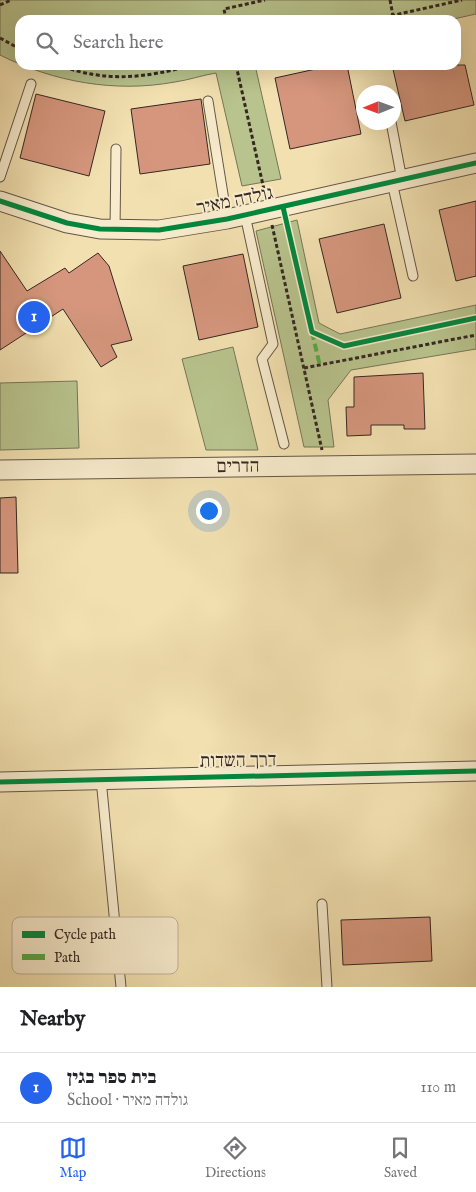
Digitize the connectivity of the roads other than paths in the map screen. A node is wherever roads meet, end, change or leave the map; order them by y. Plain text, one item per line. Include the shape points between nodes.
1 (31, 84) dead end
2 (208, 101) dead end
3 (392, 130) edge
4 (116, 149) dead end
5 (476, 163) edge
6 (0, 177) edge
7 (397, 181) junction
8 (0, 201) edge
9 (236, 217) junction
10 (116, 230) junction
11 (413, 276) dead end
12 (284, 444) dead end
13 (476, 464) edge
14 (0, 470) edge
15 (476, 771) edge
16 (101, 779) junction
17 (0, 782) edge
18 (322, 904) dead end
19 (114, 917) edge
20 (120, 974) edge
21 (121, 987) edge
22 (327, 987) edge

1 - 6 lane
2 - 9 lane
3 - 7 lane
4 - 10 lane
5 - 7 street, גולדה מאיר
7 - 9 street, גולדה מאיר
7 - 11 lane
8 - 10 street, גולדה מאיר via 67,223
9 - 10 street, גולדה מאיר via 159,230
9 - 12 lane via 273,344 262,359
13 - 14 street, הדרים
15 - 16 street, דרך השדות
16 - 17 street, דרך השדות
16 - 19 lane
18 - 22 lane
20 - 21 lane

